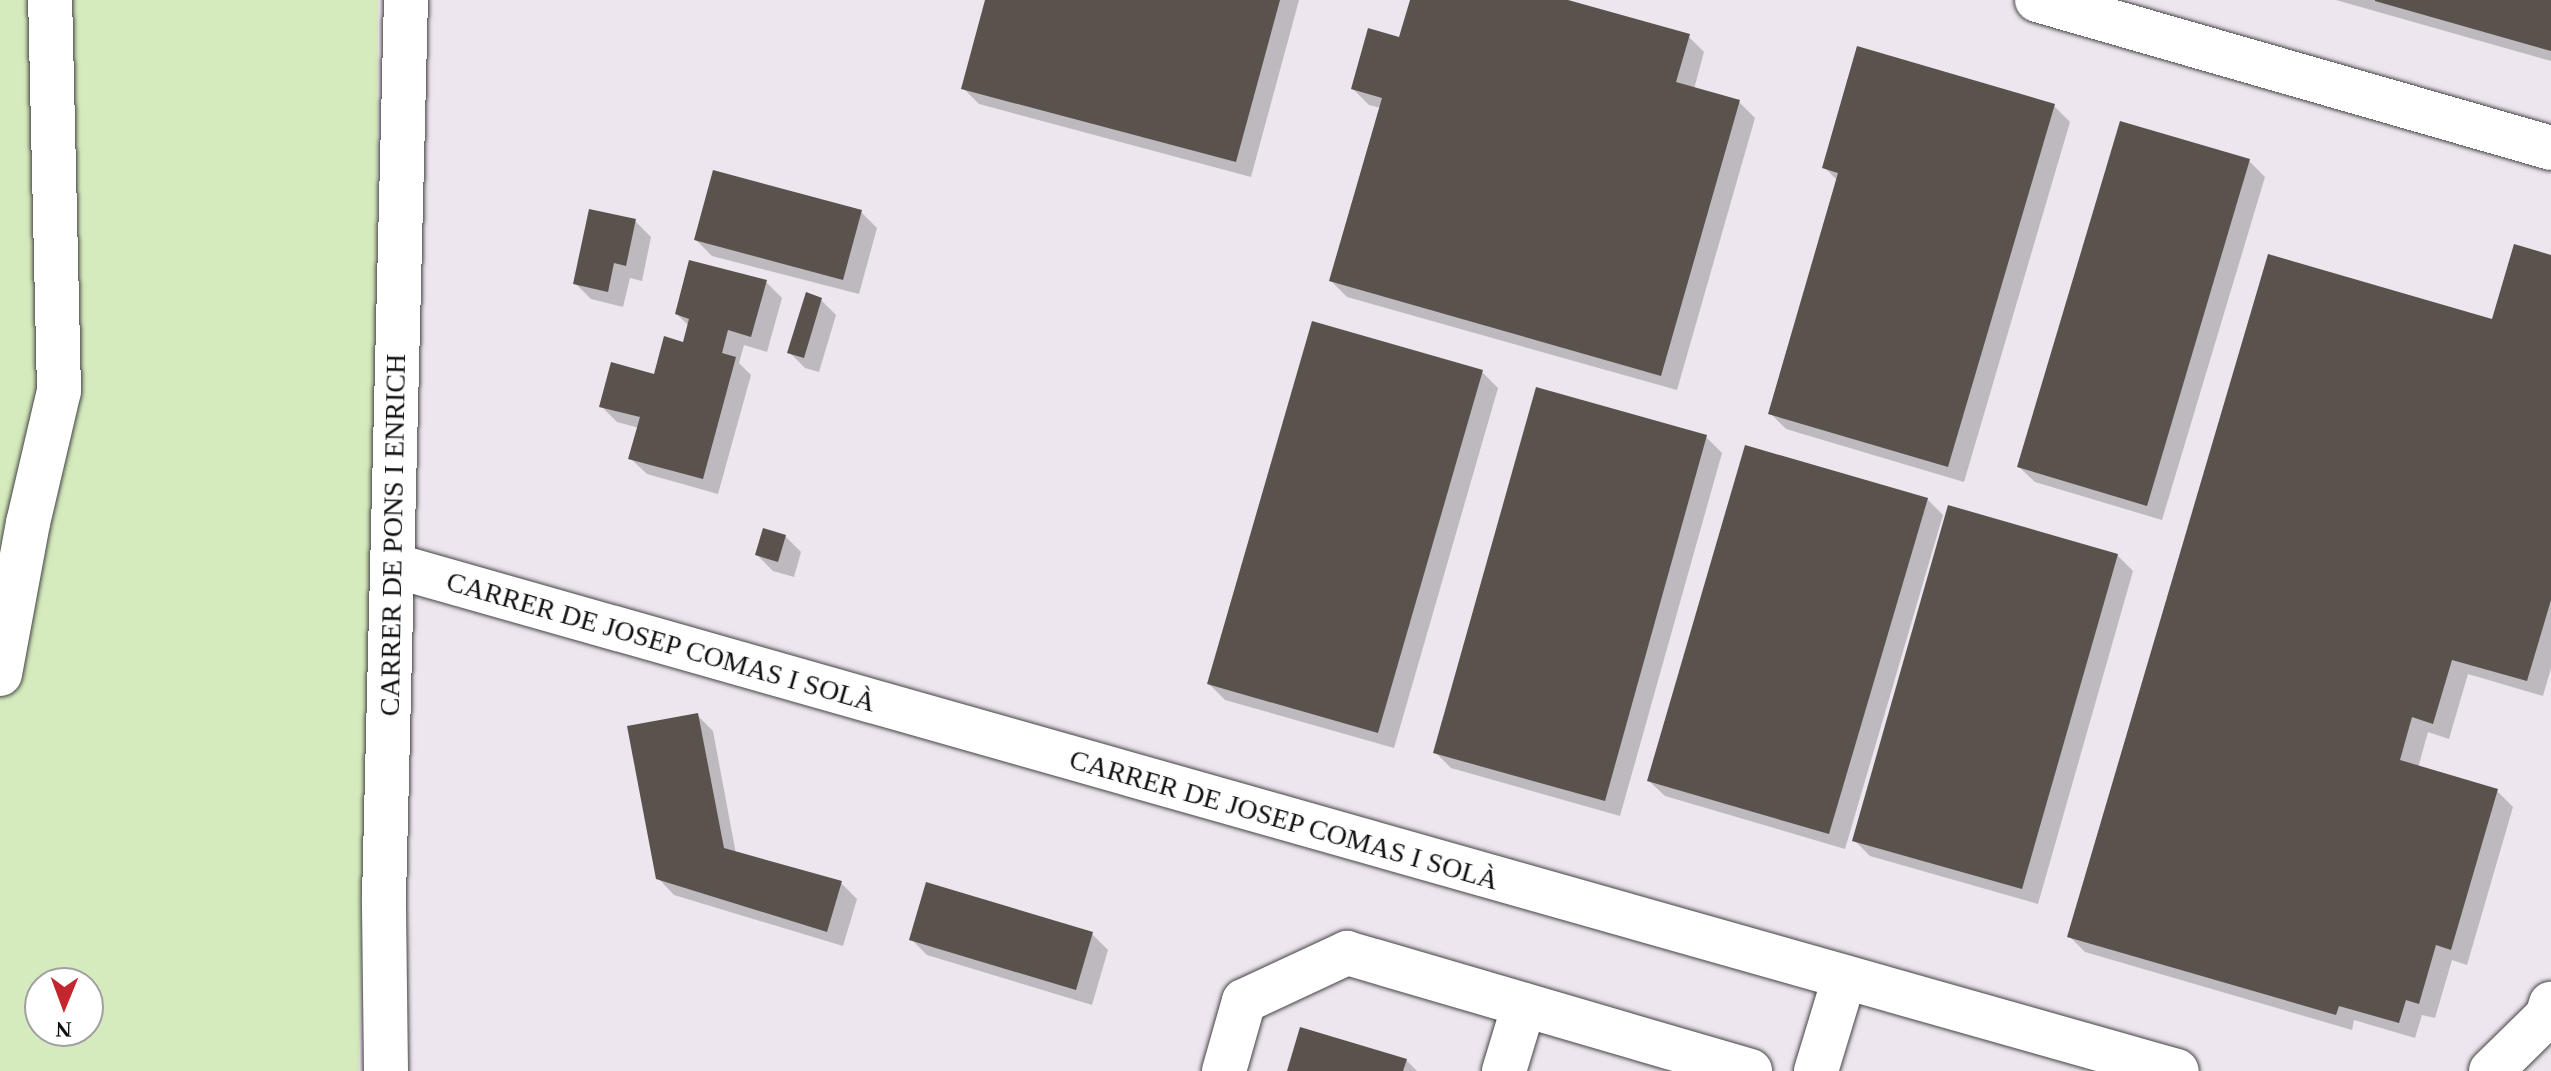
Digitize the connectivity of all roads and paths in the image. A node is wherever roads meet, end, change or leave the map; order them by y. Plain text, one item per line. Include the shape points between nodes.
1 (50, 0) edge
2 (406, 0) edge
3 (2037, 0) edge
4 (2551, 148) edge
5 (392, 565) junction
6 (0, 674) edge
7 (1844, 979) junction
8 (1524, 1005) junction
9 (2550, 1017) edge
10 (386, 1071) edge
11 (1224, 1071) edge
12 (1504, 1071) edge
13 (1750, 1071) edge
14 (1816, 1071) edge
15 (2177, 1071) edge
16 (2491, 1071) edge

1 - 6 street via 59,391
2 - 5 street, CARRER DE PONS I ENRICH
3 - 4 street
5 - 7 street, CARRER DE JOSEP COMAS I SOLÀ
5 - 10 street, CARRER DE PONS I ENRICH via 384,898
7 - 14 street
7 - 15 street, CARRER DE JOSEP COMAS I SOLÀ
8 - 11 street via 1347,953 1244,1001
8 - 12 street
8 - 13 street
9 - 16 street

